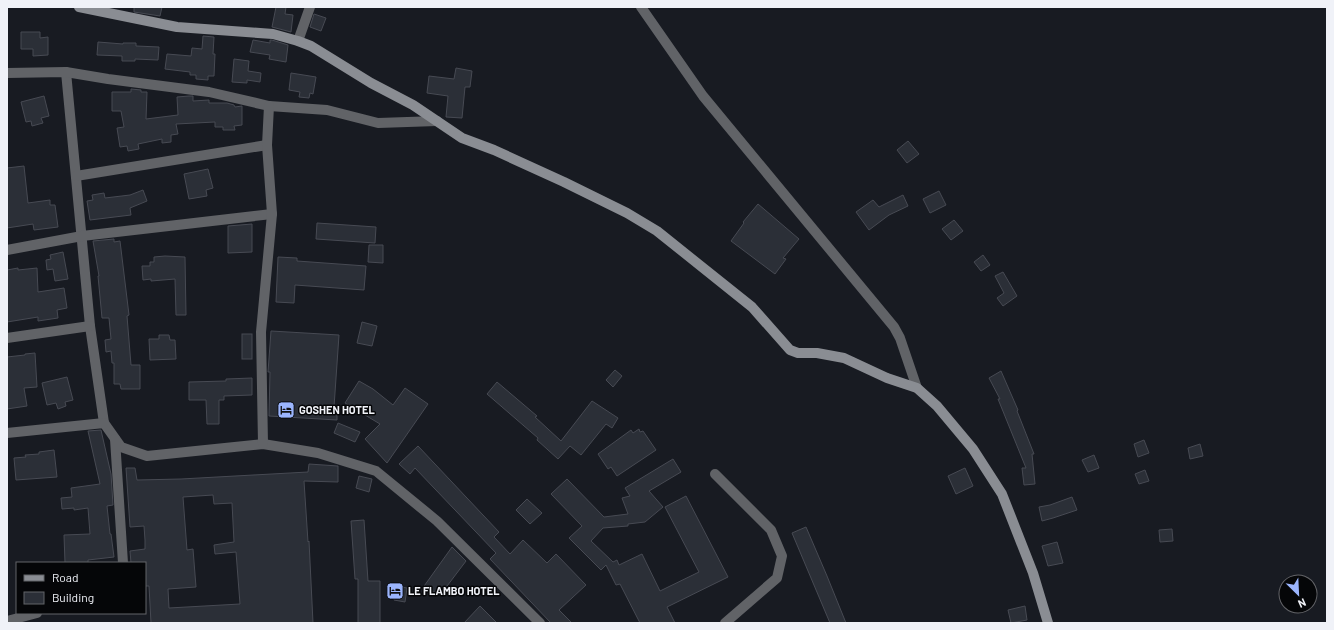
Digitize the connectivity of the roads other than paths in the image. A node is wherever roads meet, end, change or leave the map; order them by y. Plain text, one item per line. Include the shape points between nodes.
1 (79, 7) edge
2 (310, 7) edge
3 (642, 7) edge
4 (121, 11) edge
5 (298, 41) junction
6 (66, 72) junction
7 (7, 73) edge
8 (269, 106) junction
9 (437, 121) junction
10 (267, 145) junction
11 (76, 176) junction
12 (272, 214) junction
13 (82, 236) junction
14 (7, 250) edge
15 (90, 326) junction
16 (7, 338) edge
17 (917, 388) junction
18 (104, 423) junction
19 (7, 433) edge
20 (115, 439) junction
21 (263, 444) junction
22 (715, 474) dead end
23 (123, 562) edge
24 (33, 614) edge
25 (7, 621) edge
26 (540, 623) edge
27 (725, 623) edge
28 (1048, 623) edge

1 - 4 street
2 - 5 street
3 - 17 street via 703,96 894,327
4 - 5 street via 177,27 273,34
5 - 9 street via 311,46
6 - 7 street
6 - 8 street via 209,92
6 - 11 street
8 - 9 street via 328,110 378,123
8 - 10 street
9 - 17 street via 462,138 564,182 657,231 752,307 790,350 844,358 887,378
10 - 11 street
10 - 12 street
11 - 13 street
12 - 13 street
12 - 21 street via 261,332
13 - 14 street
13 - 15 street
15 - 16 street
15 - 18 street
17 - 28 street via 937,406 973,449 1002,494 1033,573
18 - 19 street
18 - 20 street
20 - 21 street via 121,447 147,456
20 - 23 street
21 - 26 street via 318,453 376,471 437,521
22 - 27 street via 771,530 782,556 777,578
24 - 25 street

